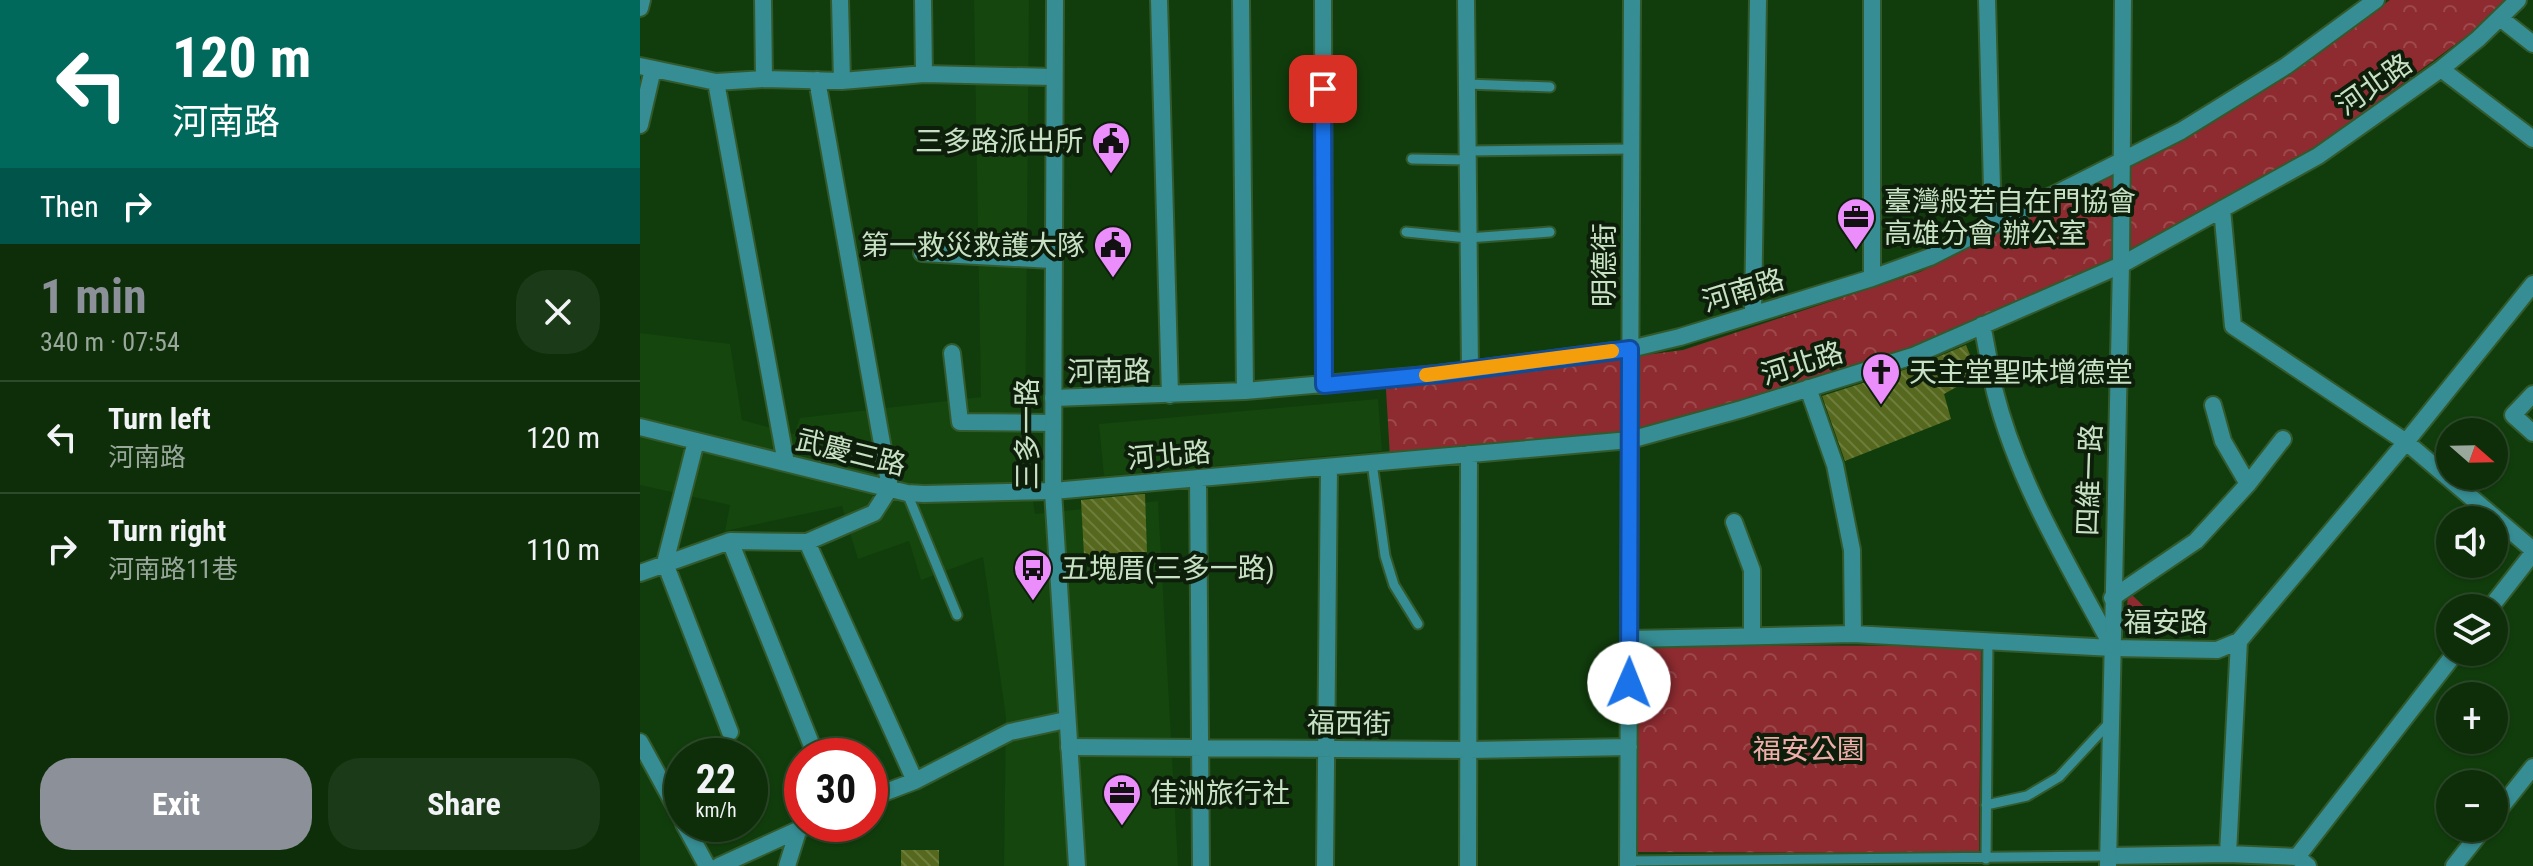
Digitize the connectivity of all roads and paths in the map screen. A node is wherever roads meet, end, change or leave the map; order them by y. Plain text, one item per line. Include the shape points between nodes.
1 (642, 0) edge
2 (763, 0) edge
3 (840, 0) edge
4 (923, 0) edge
5 (1055, 0) edge
6 (1159, 0) edge
7 (1241, 0) edge
8 (1323, 0) edge
9 (1466, 0) edge
10 (1632, 0) edge
11 (1758, 0) edge
12 (1872, 0) edge
13 (1987, 0) edge
14 (2123, 0) edge
15 (2376, 0) edge
16 (2518, 0) edge
17 (640, 8) edge
18 (2500, 18) junction
19 (2533, 44) edge
20 (647, 68) edge
21 (2441, 69) junction
22 (924, 74) junction
23 (1054, 77) junction
24 (764, 79) junction
25 (817, 80) junction
26 (842, 81) junction
27 (716, 82) junction
28 (1467, 84) junction
29 (1550, 87) dead end
30 (640, 125) edge
31 (2533, 139) edge
32 (1631, 149) junction
33 (1468, 155) junction
34 (1412, 159) dead end
35 (2120, 163) junction
36 (2222, 209) junction
37 (1993, 225) junction
38 (1406, 232) dead end
39 (1550, 232) dead end
40 (1468, 238) junction
41 (922, 253) dead end
42 (1052, 260) junction
43 (2121, 265) junction
44 (1872, 278) junction
45 (2533, 284) edge
46 (1753, 313) junction
47 (1982, 325) junction
48 (1630, 349) junction
49 (952, 353) dead end
50 (1470, 369) junction
51 (1324, 385) junction
52 (1808, 388) junction
53 (1245, 391) junction
54 (2533, 394) edge
55 (1170, 395) junction
56 (1053, 398) junction
57 (2213, 405) dead end
58 (1053, 423) junction
59 (640, 427) edge
60 (2533, 433) edge
61 (2283, 439) dead end
62 (1630, 440) junction
63 (696, 441) junction
64 (2406, 442) junction
65 (1469, 454) junction
66 (786, 463) junction
67 (1372, 463) junction
68 (1329, 467) junction
69 (1198, 478) junction
70 (2248, 484) junction
71 (890, 488) junction
72 (1053, 491) junction
73 (907, 493) junction
74 (1734, 522) dead end
75 (730, 541) junction
76 (807, 542) junction
77 (2533, 552) edge
78 (665, 563) junction
79 (640, 573) edge
80 (2501, 594) edge
81 (2112, 598) junction
82 (957, 615) dead end
83 (1418, 624) dead end
84 (1853, 634) junction
85 (1752, 636) junction
86 (1630, 639) junction
87 (1988, 640) junction
88 (2239, 641) junction
89 (2113, 648) junction
90 (2446, 666) edge
91 (1066, 720) junction
92 (2110, 722) junction
93 (730, 732) dead end
94 (809, 738) edge
95 (640, 742) edge
96 (1069, 747) junction
97 (1629, 747) junction
98 (1200, 748) junction
99 (1326, 749) junction
100 (1469, 750) junction
101 (2533, 767) edge
102 (915, 781) junction
103 (664, 787) edge
104 (888, 791) edge
105 (2508, 798) edge
106 (1986, 805) junction
107 (784, 837) edge
108 (694, 842) edge
109 (798, 842) edge
110 (2473, 842) edge
111 (2228, 854) junction
112 (1986, 859) junction
113 (2108, 861) edge
114 (2302, 862) edge
115 (1863, 863) edge
116 (1628, 864) edge
117 (1760, 864) edge
118 (707, 866) edge
119 (719, 866) edge
120 (787, 866) edge
121 (1077, 866) edge
122 (1201, 866) edge
123 (1325, 866) edge
124 (1468, 866) edge
125 (2454, 866) edge

1 - 17 street
2 - 24 street
3 - 26 street
4 - 22 street
5 - 23 street, 三多一路
6 - 55 street
7 - 53 street
8 - 51 street
9 - 28 street
10 - 32 street, 明德街
11 - 46 street
12 - 44 street
13 - 37 street
14 - 35 street, 四維一路
15 - 35 street, 河南路 via 2286,66
16 - 18 street, 河北路
18 - 19 street
18 - 21 street, 河北路
20 - 27 street
20 - 30 street
21 - 31 street
21 - 36 street, 河北路 via 2318,156
22 - 23 street
22 - 26 street
23 - 42 street, 三多一路
24 - 25 street
24 - 27 street
25 - 26 street
25 - 71 street
27 - 66 street
28 - 29 lane
28 - 33 street
32 - 33 lane
32 - 48 street, 明德街
33 - 34 lane
33 - 40 street
35 - 37 street, 河南路
35 - 43 street, 四維一路
36 - 43 street, 河北路
36 - 64 street via 2233,326
37 - 44 street, 河南路 via 1930,257
38 - 40 lane
39 - 40 lane
40 - 50 street
41 - 42 street
42 - 56 street, 三多一路
43 - 47 street, 河北路
43 - 81 street, 四維一路
44 - 46 street, 河南路
45 - 64 street, 福安路
46 - 48 street, 河南路
47 - 52 street, 河北路 via 1913,356
47 - 89 street via 1995,393 2021,467
48 - 50 street, 河南路
48 - 62 street, 明德街
49 - 58 street via 960,422
50 - 51 street, 河南路
51 - 53 street, 河南路
52 - 62 street, 河北路
52 - 84 street via 1835,465 1852,550
53 - 55 street, 河南路
54 - 60 street via 2513,415
55 - 56 street, 河南路
56 - 58 street, 三多一路
57 - 70 street via 2223,441
58 - 72 street, 三多一路
59 - 63 street, 武慶三路
61 - 70 street
62 - 65 street, 河北路
62 - 86 street, 明德街
63 - 66 street, 武慶三路
63 - 78 street
64 - 77 street
64 - 88 street, 福安路
65 - 67 street, 河北路
65 - 100 street
66 - 71 street, 武慶三路
67 - 68 street, 河北路
67 - 83 lane via 1385,556 1394,585
68 - 69 street, 河北路
68 - 99 street
69 - 72 street, 河北路
69 - 98 street
70 - 81 street via 2196,541
71 - 73 street, 武慶三路
71 - 76 street via 874,513
72 - 73 street, 武慶三路
72 - 91 street, 三多一路
73 - 82 lane
74 - 85 street via 1752,570
75 - 76 street
75 - 78 street
75 - 94 street
76 - 102 street
77 - 80 street
78 - 79 street
78 - 93 street
81 - 89 street, 四維一路
84 - 85 street, 福安路
84 - 87 street, 福安路
85 - 86 street, 福安路
86 - 97 street, 明德街
87 - 89 street, 福安路
87 - 106 lane
88 - 89 street, 福安路 via 2217,650
88 - 111 street
89 - 92 street, 四維一路
90 - 114 street
91 - 96 street, 三多一路
91 - 102 street via 1010,732
92 - 106 lane via 2059,777 2027,796
92 - 113 street, 四維一路
95 - 103 street
96 - 98 street, 福西街
96 - 121 street, 三多一路
97 - 100 street, 福西街
97 - 116 street, 明德街
98 - 99 street, 福西街
98 - 122 street
99 - 100 street, 福西街
99 - 123 street
100 - 124 street
101 - 105 street
102 - 104 street
106 - 112 lane
107 - 119 street
108 - 118 street
109 - 120 street
110 - 125 street
111 - 113 street
111 - 114 street
112 - 113 lane
112 - 115 lane
115 - 117 lane
116 - 117 lane

